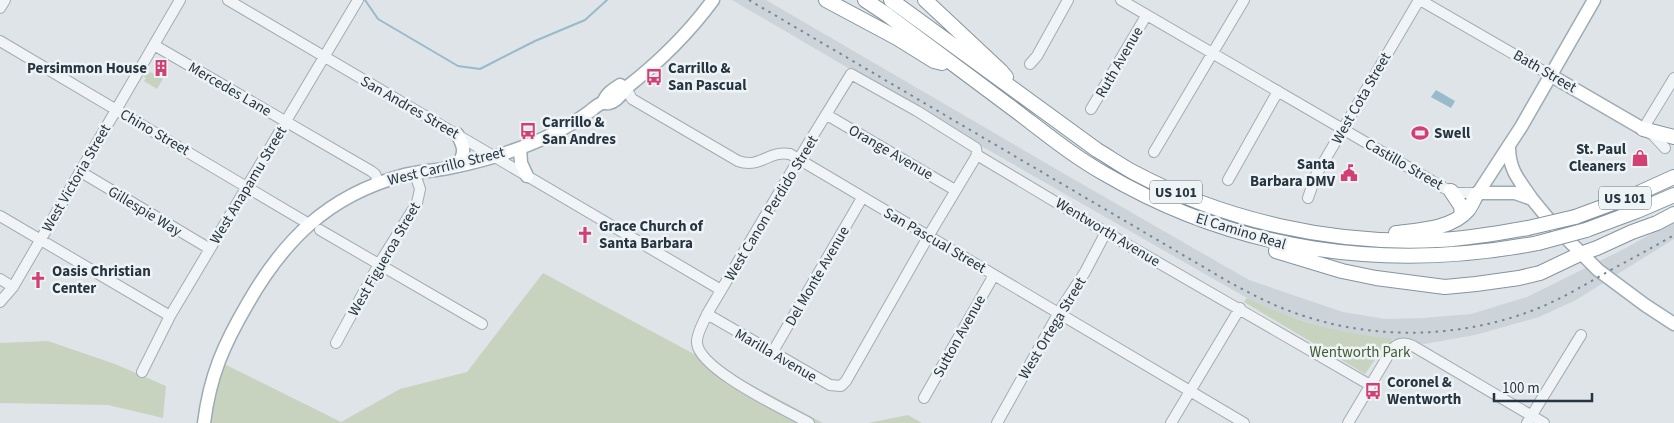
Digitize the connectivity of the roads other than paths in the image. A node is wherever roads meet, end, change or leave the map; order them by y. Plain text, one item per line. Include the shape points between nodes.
1 (5, 0) edge
2 (180, 0) edge
3 (228, 0) edge
4 (713, 0) edge
5 (826, 0) edge
6 (865, 0) edge
7 (891, 0) edge
8 (925, 0) edge
9 (1068, 0) edge
10 (1121, 0) edge
11 (1244, 0) edge
12 (1420, 0) edge
13 (1594, 0) edge
14 (356, 3) edge
15 (0, 8) edge
16 (1146, 16) junction
17 (0, 41) edge
18 (154, 45) junction
19 (1212, 53) junction
20 (324, 56) junction
21 (1030, 64) dead end
22 (958, 67) junction
23 (851, 74) joint
24 (1550, 75) junction
25 (1674, 78) edge
26 (626, 88) junction
27 (1278, 91) junction
28 (1018, 94) junction
29 (116, 109) junction
30 (1091, 109) dead end
31 (828, 115) junction
32 (286, 121) junction
33 (1343, 129) junction
34 (1643, 129) junction
35 (457, 134) junction
36 (1669, 142) edge
37 (1509, 147) junction
38 (520, 148) junction
39 (1154, 152) dead end
40 (978, 155) junction
41 (494, 157) junction
42 (799, 160) junction
43 (458, 166) junction
44 (81, 172) junction
45 (415, 174) junction
46 (527, 176) junction
47 (1674, 177) edge
48 (1228, 180) dead end
49 (379, 183) junction
50 (247, 186) junction
51 (956, 190) junction
52 (1451, 191) junction
53 (1478, 193) junction
54 (1674, 195) edge
55 (862, 198) junction
56 (1308, 198) dead end
57 (1532, 200) junction
58 (1674, 214) edge
59 (1462, 215) junction
60 (0, 216) edge
61 (315, 227) junction
62 (1106, 232) junction
63 (1237, 232) junction
64 (929, 235) junction
65 (1356, 238) junction
66 (40, 240) junction
67 (210, 249) junction
68 (1580, 254) junction
69 (379, 264) junction
70 (994, 274) junction
71 (0, 279) edge
72 (13, 287) junction
73 (722, 290) junction
74 (0, 302) edge
75 (1240, 308) junction
76 (1059, 313) junction
77 (707, 314) junction
78 (170, 316) junction
79 (482, 324) dead end
80 (1674, 324) edge
81 (1580, 335) dead end
82 (336, 343) dead end
83 (772, 353) junction
84 (142, 372) dead end
85 (1370, 385) junction
86 (1189, 391) junction
87 (924, 398) dead end
88 (1529, 419) edge
89 (204, 423) edge
90 (809, 423) edge
91 (997, 423) edge
92 (1171, 423) edge
93 (1244, 423) edge
94 (1348, 423) edge
95 (1544, 423) edge

1 - 15 street
2 - 18 street, West Victoria Street
3 - 20 street, San Andres Street
4 - 26 main road, West Carrillo Street via 678,41
5 - 22 highway via 934,61
6 - 22 highway, El Camino Real / US 101
7 - 28 highway, El Camino Real / US 101
8 - 28 highway via 1001,71
9 - 21 street
10 - 16 street, Castillo Street
11 - 19 street
12 - 24 street, Bath Street
12 - 33 street, West Cota Street
13 - 24 main road
14 - 20 street, West Anapamu Street
16 - 19 street, Castillo Street
16 - 30 street, Ruth Avenue
17 - 29 street, Chino Street
18 - 29 street, West Victoria Street
18 - 32 street, Mercedes Lane
19 - 27 street, Castillo Street
19 - 39 street
20 - 32 street, West Anapamu Street
20 - 35 street, San Andres Street
22 - 63 highway, El Camino Real / US 101 via 1103,173 1169,207
23 - 31 street, West Canon Perdido Street
23 - 40 street, Wentworth Avenue via 950,131 976,148
24 - 34 main road, Bath Street
24 - 37 main road
25 - 34 street
26 - 38 main road, West Carrillo Street via 620,85 605,96 603,103 566,126
26 - 42 street, San Pascual Street via 632,99 738,160 752,164 783,152
27 - 33 street, Castillo Street
27 - 48 street
28 - 65 highway, El Camino Real / US 101 via 1132,172 1174,191 1239,215 1284,227
29 - 44 street, West Victoria Street
29 - 50 street, Chino Street
31 - 42 street, West Canon Perdido Street
31 - 51 street, Orange Avenue
32 - 49 street, Mercedes Lane via 371,171
32 - 50 street, West Anapamu Street
33 - 52 street, Castillo Street
33 - 56 street, West Cota Street via 1316,175
34 - 36 highway
35 - 41 street, San Andres Street
35 - 43 main road via 464,153
37 - 53 main road
37 - 57 main road via 1512,168
38 - 41 main road, West Carrillo Street
38 - 46 main road via 521,163
40 - 51 street
40 - 62 street, Wentworth Avenue
41 - 43 main road, West Carrillo Street
41 - 46 street, San Andres Street
42 - 55 street, San Pascual Street
42 - 73 street, West Canon Perdido Street
43 - 45 main road, West Carrillo Street
44 - 66 street, West Victoria Street
44 - 67 street, Gillespie Way
45 - 49 main road, West Carrillo Street
45 - 69 street, West Figueroa Street via 420,190 419,200
46 - 73 street, San Andres Street
47 - 65 highway, El Camino Real / US 101, bridge via 1575,217 1528,228 1452,239
49 - 61 main road, West Carrillo Street via 345,199
50 - 61 street, Chino Street
50 - 67 street, West Anapamu Street
51 - 64 street
52 - 53 street, Castillo Street
52 - 59 highway via 1461,206
53 - 57 main road, Castillo Street via 1509,192
53 - 59 highway
54 - 63 highway, El Camino Real / US 101, bridge via 1586,230 1538,243 1458,255 1362,255 1292,246
55 - 64 street, San Pascual Street
55 - 83 street, Del Monte Avenue
57 - 68 main road, Castillo Street
58 - 68 highway via 1657,224
59 - 65 highway via 1434,227
60 - 66 street
61 - 69 street, Chino Street
61 - 89 main road, West Carrillo Street via 290,242 274,261 231,332 214,372
62 - 75 street, Wentworth Avenue
62 - 76 street, West Ortega Street
63 - 68 highway via 1264,247 1342,271 1445,287 1540,273
64 - 70 street, San Pascual Street
64 - 83 street, Marilla Avenue via 846,381 837,387 830,385
66 - 72 street, West Victoria Street
66 - 78 street
67 - 78 street, West Anapamu Street
68 - 80 main road, Castillo Street via 1606,277
69 - 79 street, Chino Street
69 - 82 street, West Figueroa Street
70 - 76 street, San Pascual Street
70 - 87 street, Sutton Avenue
71 - 72 street
72 - 74 street, West Victoria Street
73 - 77 street, West Canon Perdido Street
75 - 85 street, Wentworth Avenue
75 - 86 street
76 - 86 street, San Pascual Street
76 - 91 street, West Ortega Street
77 - 83 street, Marilla Avenue
77 - 90 street, West Canon Perdido Street via 698,336 700,352 720,373
78 - 84 street, West Anapamu Street
81 - 88 street
85 - 88 street via 1392,350 1398,345 1410,344
85 - 94 street
86 - 92 street
86 - 93 street, San Pascual Street
88 - 95 street

